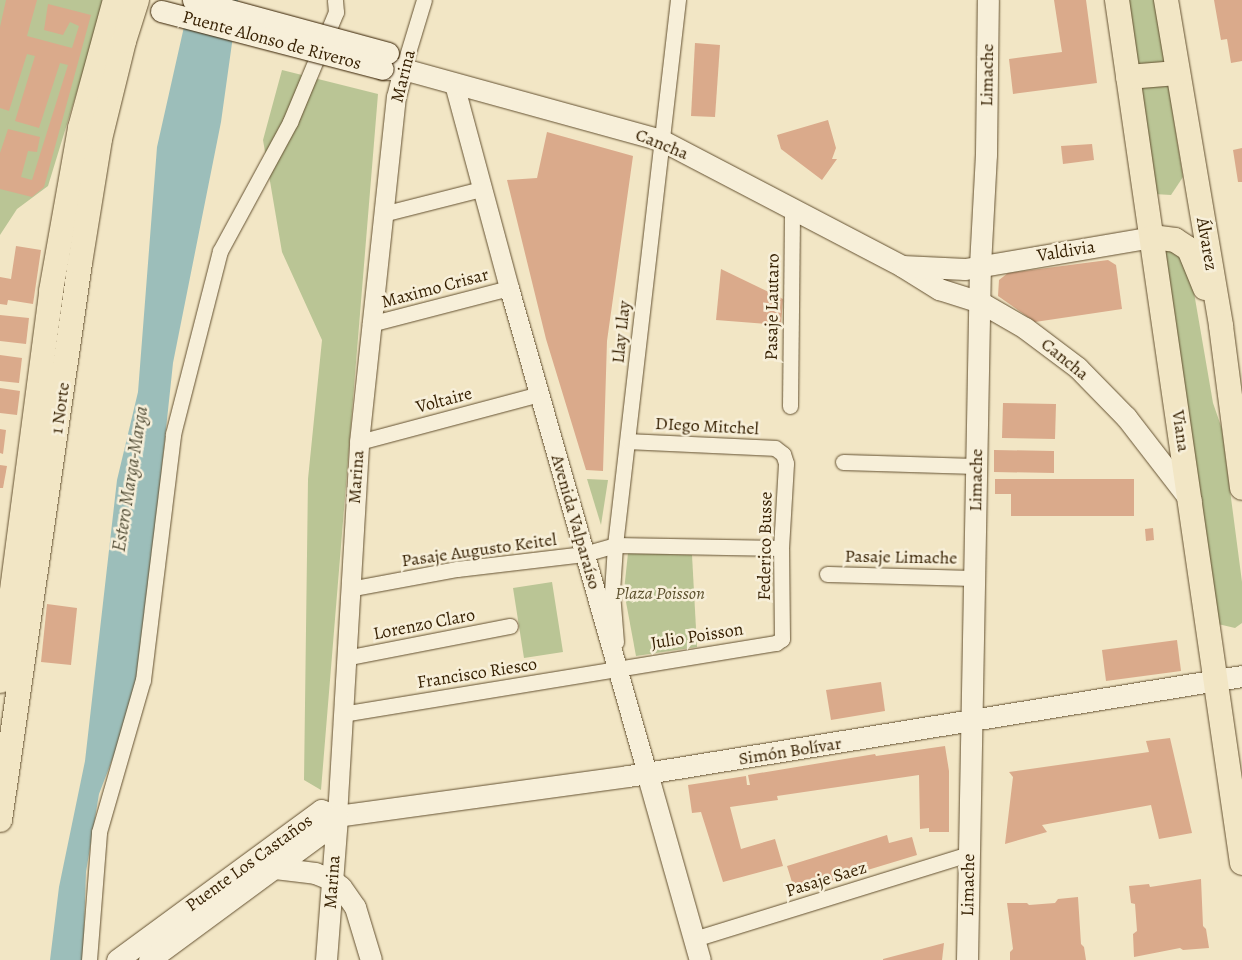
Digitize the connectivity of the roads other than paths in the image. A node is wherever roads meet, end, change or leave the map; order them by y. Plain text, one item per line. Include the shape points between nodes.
1 (193, 0) edge
2 (336, 0) edge
3 (424, 0) edge
4 (678, 0) edge
5 (988, 0) edge
6 (1117, 0) edge
7 (1166, 0) edge
8 (131, 1) edge
9 (392, 64) junction
10 (1177, 74) junction
11 (1128, 77) junction
12 (454, 84) junction
13 (661, 140) junction
14 (481, 189) junction
15 (792, 208) junction
16 (383, 214) junction
17 (1152, 236) junction
18 (980, 265) junction
19 (902, 266) junction
20 (508, 288) junction
21 (980, 302) junction
22 (370, 324) junction
23 (1221, 326) junction
24 (540, 394) junction
25 (790, 406) dead end
26 (628, 441) junction
27 (359, 442) junction
28 (783, 454) joint
29 (843, 462) dead end
30 (976, 466) junction
31 (1242, 488) edge
32 (1191, 501) junction
33 (615, 545) junction
34 (781, 548) junction
35 (584, 554) junction
36 (827, 574) dead end
37 (974, 578) junction
38 (349, 589) junction
39 (510, 626) dead end
40 (782, 639) joint
41 (345, 658) junction
42 (618, 668) junction
43 (1242, 676) edge
44 (0, 681) edge
45 (1215, 681) junction
46 (342, 714) junction
47 (972, 721) junction
48 (648, 773) junction
49 (329, 813) junction
50 (0, 820) edge
51 (969, 854) junction
52 (1242, 863) edge
53 (275, 868) junction
54 (324, 876) junction
55 (694, 939) junction
56 (89, 960) edge
57 (117, 960) edge
58 (149, 960) edge
59 (326, 960) edge
60 (371, 960) edge
61 (700, 960) edge
62 (967, 960) edge

1 - 9 main road, Puente Alonso de Riveros, bridge
2 - 56 street via 336,12 290,122 217,260 173,434 143,680 99,832
3 - 9 street, Marina
4 - 13 street, Llay Llay
5 - 18 main road, Limache via 986,154
6 - 11 main road, Viana
7 - 10 main road, Álvarez
8 - 9 main road, Puente Alonso de Riveros, bridge via 161,11
8 - 44 main road, 1 Norte via 80,128 51,291
8 - 50 main road, 1 Norte via 100,139 80,263
9 - 12 main road, Cancha
9 - 16 street, Marina via 397,91
10 - 11 main road
10 - 23 main road, Álvarez
11 - 17 main road, Viana
12 - 13 main road, Cancha
12 - 14 street, Avenida Valparaíso
13 - 15 main road, Cancha
13 - 26 street, Llay Llay
14 - 16 street
14 - 20 street, Avenida Valparaíso
15 - 19 main road, Cancha
15 - 25 street, Pasaje Lautaro
16 - 22 street, Marina
17 - 18 main road, Valdivia
17 - 23 main road via 1175,240 1189,249
17 - 32 main road, Viana
18 - 19 main road, Cancha via 965,270
18 - 21 main road, Limache
19 - 21 main road, Cancha via 938,290
20 - 22 street, Maximo Crisar
20 - 24 street, Avenida Valparaíso
21 - 30 main road, Limache
21 - 32 main road, Cancha via 1039,338 1103,391
22 - 27 street, Marina
23 - 31 main road, Álvarez
24 - 27 street, Voltaire
24 - 35 street, Avenida Valparaíso
26 - 28 street, DIego Mitchel via 775,448
26 - 33 street, Llay Llay
27 - 38 street, Marina
28 - 34 street, Federico Busse via 786,463
29 - 30 street
30 - 37 main road, Limache
32 - 45 main road, Viana
33 - 34 street, Pasaje Augusto Keitel
33 - 35 street, Pasaje Augusto Keitel
33 - 42 street, Llay Llay via 612,592
34 - 40 street, Federico Busse
35 - 38 street, Pasaje Augusto Keitel via 457,570
35 - 42 street, Avenida Valparaíso
36 - 37 street, Pasaje Limache
37 - 47 main road, Limache
38 - 41 street, Marina
39 - 41 street, Lorenzo Claro
40 - 42 street, Julio Poisson via 776,643
41 - 46 street, Marina
42 - 46 street, Francisco Riesco
42 - 48 street, Avenida Valparaíso
43 - 45 main road, Simón Bolívar
45 - 47 main road, Simón Bolívar
45 - 52 main road, Viana
46 - 49 street, Marina
47 - 48 main road, Simón Bolívar
47 - 51 main road, Limache
48 - 49 main road, Simón Bolívar
48 - 55 main road, Avenida Valparaíso
49 - 53 main road, Puente Los Castaños via 320,834
49 - 54 main road, Marina
49 - 57 main road, Puente Los Castaños
51 - 55 street, Pasaje Saez
51 - 62 main road, Limache
53 - 54 main road
53 - 58 main road, Puente Los Castaños
54 - 59 main road, Marina
54 - 60 main road via 344,891 355,907
55 - 61 main road, Avenida Valparaíso

